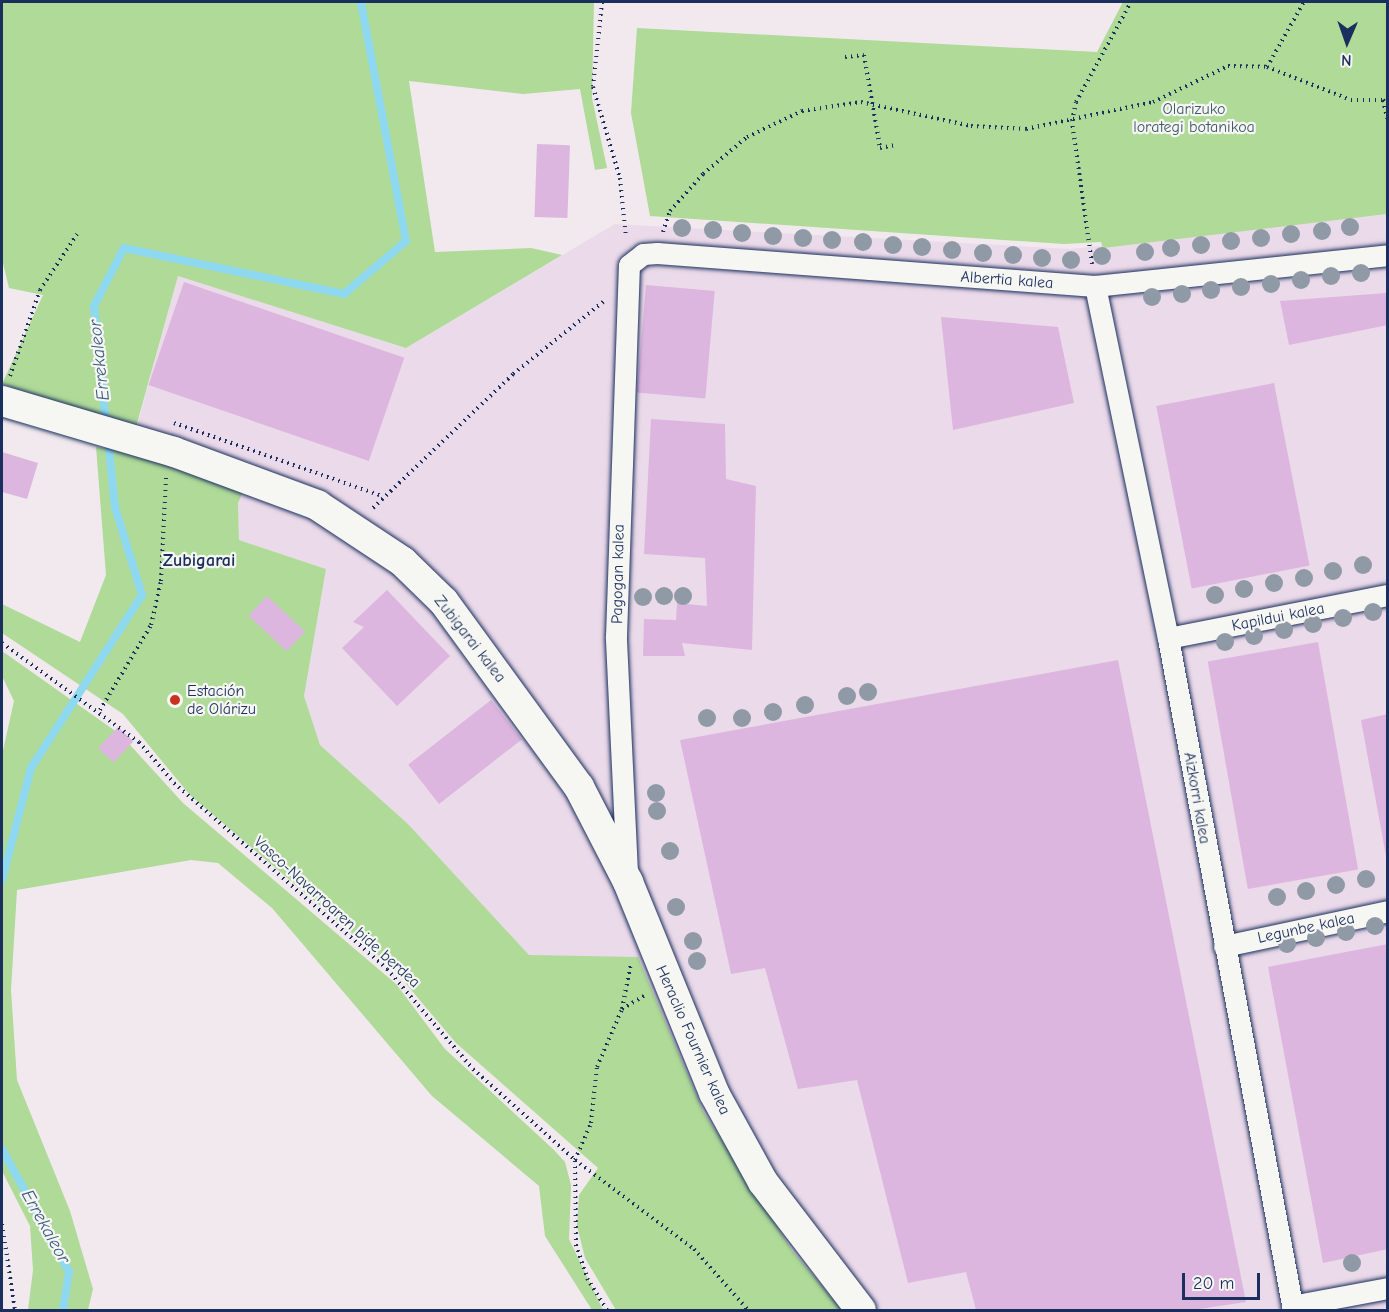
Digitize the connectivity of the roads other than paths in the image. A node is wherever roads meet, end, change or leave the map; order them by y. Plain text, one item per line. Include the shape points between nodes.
1 (1388, 255) edge
2 (627, 274) joint
3 (1095, 286) junction
4 (2, 401) edge
5 (1388, 595) edge
6 (1168, 638) junction
7 (628, 882) junction
8 (1388, 911) edge
9 (653, 945) joint
10 (1224, 946) junction
11 (1388, 1288) edge
12 (1292, 1308) edge
13 (861, 1311) edge

1 - 3 street, Albertia kalea
2 - 3 street, Albertia kalea via 644,254 657,253
2 - 7 street, Pagogan kalea via 616,636
3 - 6 street, Aizkorri kalea
4 - 7 main road, Zubigarai kalea via 270,485 355,527 444,602 483,651 579,787
5 - 6 street, Kapildui kalea
6 - 10 street, Aizkorri kalea
7 - 9 main road, Zubigarai kalea
8 - 10 street, Legunbe kalea
9 - 13 main road, Heraclio Fournier kalea via 714,1093 763,1182
10 - 12 street, Aizkorri kalea
11 - 12 street

